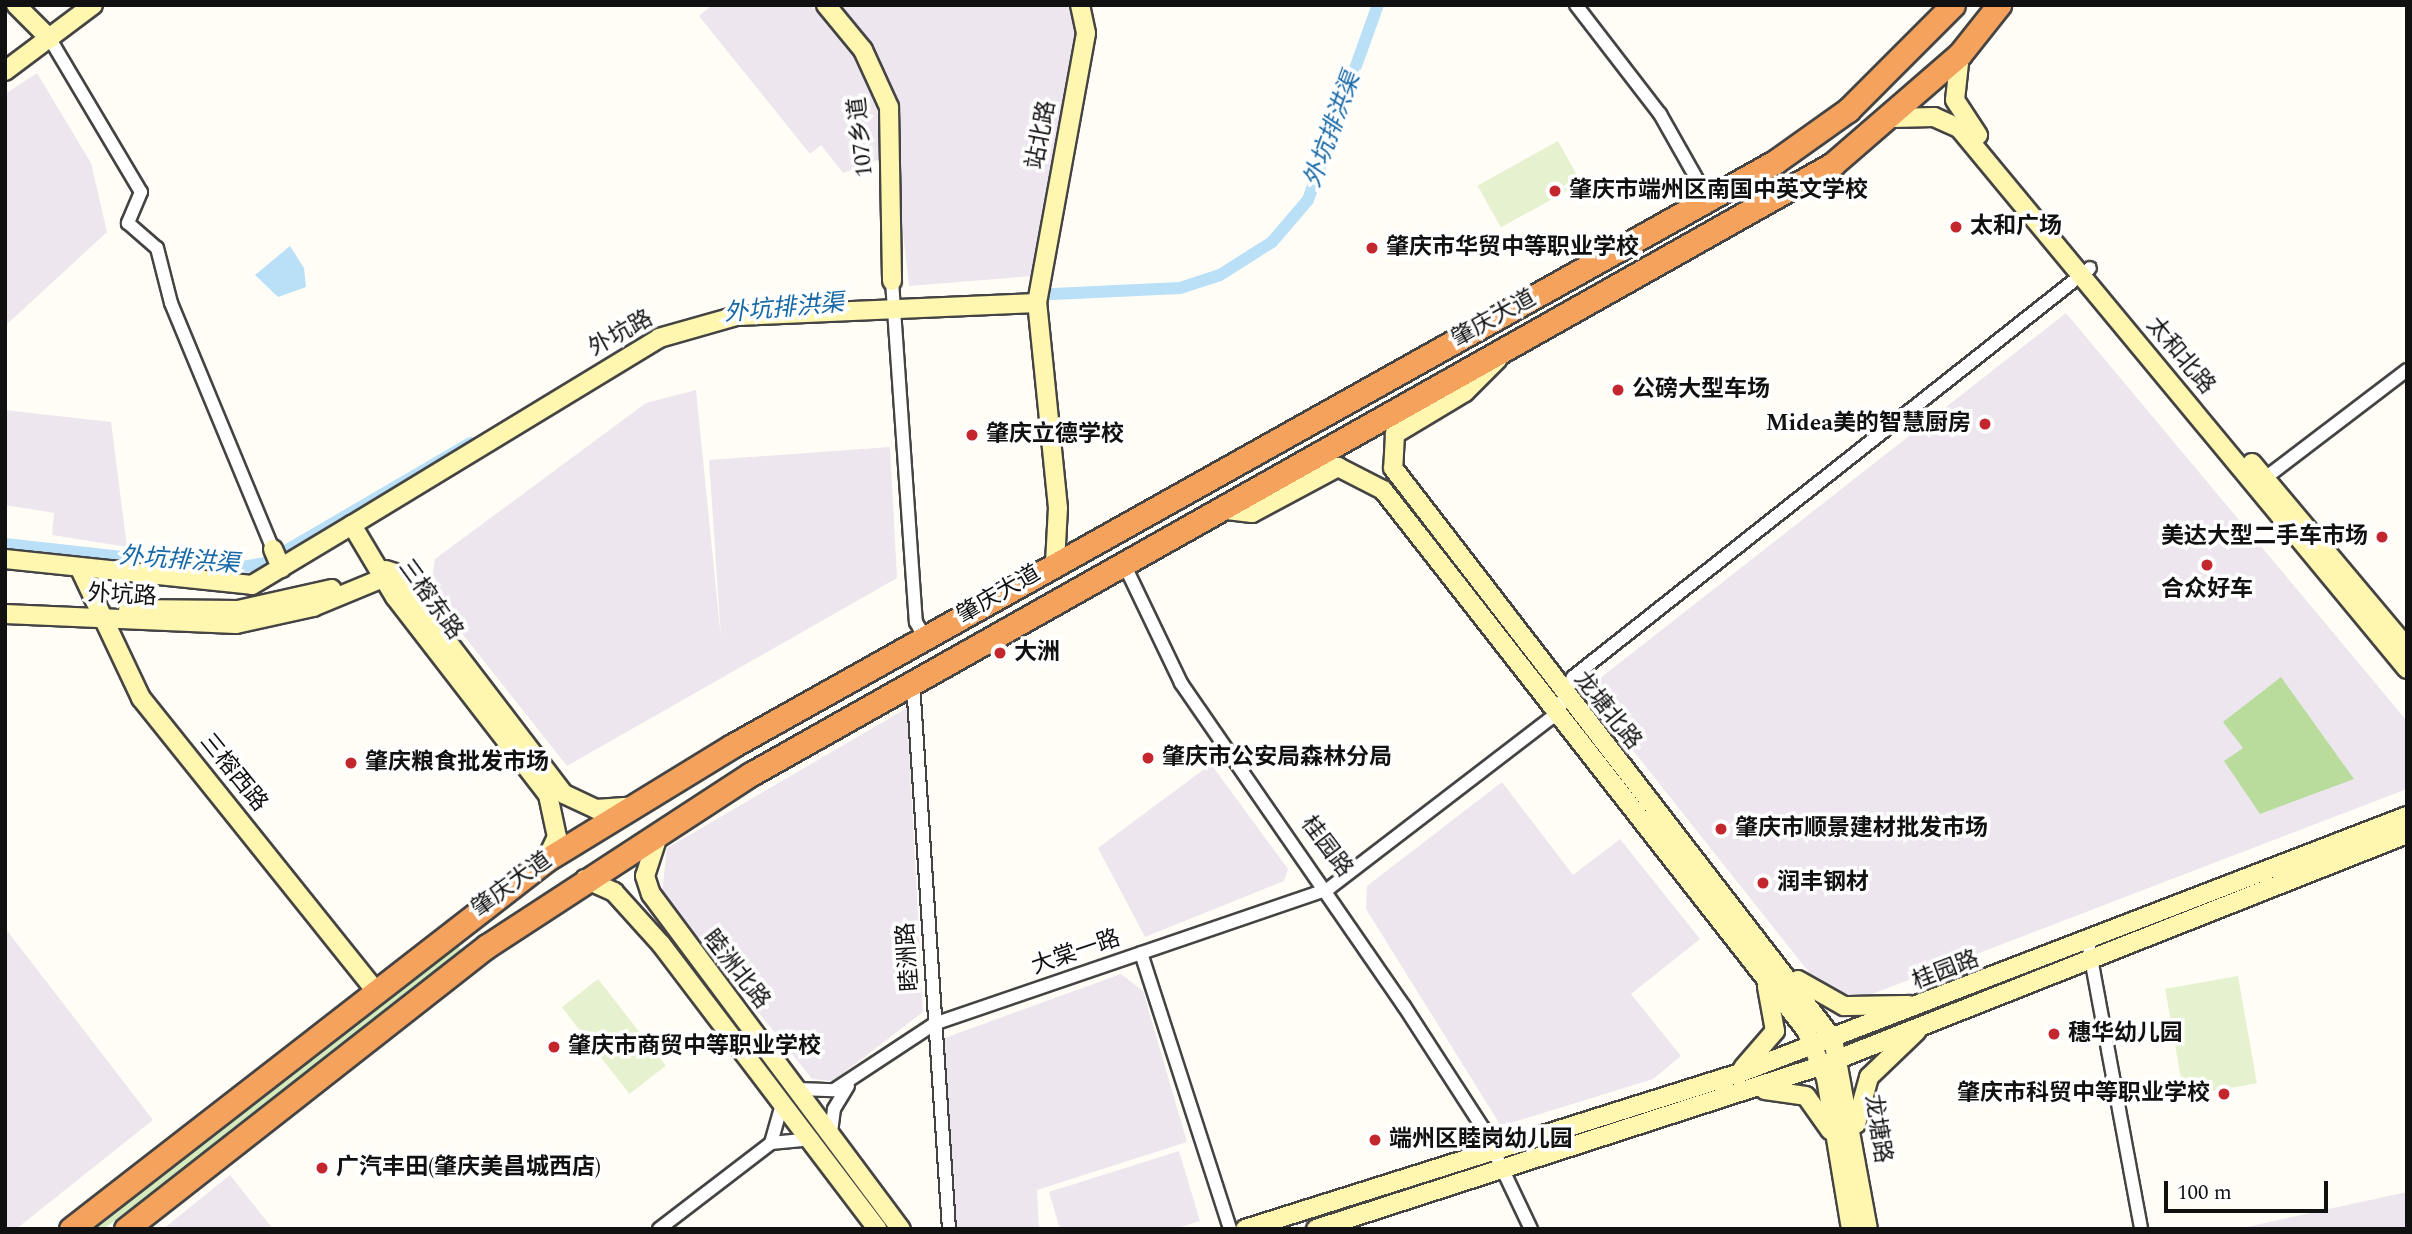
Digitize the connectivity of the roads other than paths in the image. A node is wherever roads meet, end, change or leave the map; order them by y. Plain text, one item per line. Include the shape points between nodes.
1 (16, 5) edge
2 (30, 5) edge
3 (78, 5) edge
4 (93, 5) edge
5 (827, 5) edge
6 (1080, 5) edge
7 (1576, 5) edge
8 (1953, 5) edge
9 (1999, 5) edge
10 (47, 34) junction
11 (1960, 54) junction
12 (5, 61) edge
13 (5, 71) edge
14 (1893, 118) junction
15 (1708, 199) junction
16 (2086, 272) junction
17 (892, 281) joint
18 (1037, 303) junction
19 (894, 309) junction
20 (1487, 323) junction
21 (1507, 349) junction
22 (2407, 370) edge
23 (1414, 403) junction
24 (1251, 455) junction
25 (2260, 482) junction
26 (1390, 484) junction
27 (1227, 510) junction
28 (352, 525) junction
29 (1160, 547) junction
30 (273, 549) joint
31 (5, 558) edge
32 (1055, 563) junction
33 (1125, 566) junction
34 (281, 567) junction
35 (80, 569) junction
36 (385, 573) junction
37 (5, 603) edge
38 (98, 613) junction
39 (5, 614) edge
40 (925, 638) junction
41 (2407, 648) edge
42 (2407, 669) edge
43 (913, 683) junction
44 (1560, 705) junction
45 (556, 795) junction
46 (628, 807) junction
47 (2407, 816) edge
48 (660, 831) junction
49 (2407, 834) edge
50 (546, 860) junction
51 (585, 879) junction
52 (1328, 889) junction
53 (459, 924) junction
54 (676, 933) junction
55 (661, 944) junction
56 (2089, 950) junction
57 (480, 952) junction
58 (1141, 953) junction
59 (1784, 970) junction
60 (1764, 976) junction
61 (376, 989) junction
62 (1930, 1012) junction
63 (934, 1024) junction
64 (1833, 1039) junction
65 (1815, 1046) junction
66 (1840, 1058) junction
67 (1823, 1065) junction
68 (1740, 1082) junction
69 (850, 1083) junction
70 (797, 1089) junction
71 (783, 1101) junction
72 (831, 1133) junction
73 (813, 1139) junction
74 (1845, 1142) junction
75 (771, 1143) junction
76 (1496, 1153) junction
77 (1505, 1170) junction
78 (71, 1229) edge
79 (126, 1229) edge
80 (659, 1229) edge
81 (877, 1229) edge
82 (901, 1229) edge
83 (949, 1229) edge
84 (1230, 1229) edge
85 (1245, 1229) edge
86 (1316, 1229) edge
87 (1531, 1229) edge
88 (1851, 1229) edge
89 (1868, 1229) edge
90 (2141, 1229) edge

1 - 10 street
2 - 10 street
3 - 10 street
4 - 10 street
5 - 17 street, 107乡道 via 863,50 889,107
6 - 18 street, 站北路 via 1086,33
7 - 15 street via 1660,114
8 - 15 highway, 肇庆大道 via 1848,110
9 - 11 highway, 肇庆大道
10 - 12 street
10 - 13 street
10 - 30 street via 141,192 128,223 156,248 171,303
11 - 14 highway, 肇庆大道
11 - 16 street, 太和北路 via 1954,87 1962,115
14 - 16 street, 太和北路 via 1934,117 1959,128
14 - 21 highway, 肇庆大道 via 1821,171
15 - 20 highway, 肇庆大道
16 - 25 street, 太和北路
16 - 44 street, 大棠一路 via 1573,677
17 - 19 street
18 - 19 street, 外坑路
18 - 32 street via 1058,508
19 - 28 street, 外坑路 via 737,316 659,338
19 - 40 street via 916,622
20 - 23 highway via 1464,348 1403,383 1402,394
20 - 24 highway, 肇庆大道
21 - 23 highway, 肇庆大道
21 - 26 street via 1465,392 1395,434
22 - 25 street
23 - 27 highway, 肇庆大道
24 - 29 highway via 1257,467 1251,479 1179,520
24 - 32 highway, 肇庆大道
25 - 41 street, 太和北路
25 - 42 street, 太和北路
26 - 27 street via 1338,467 1252,513
26 - 44 street, 龙塘北路
27 - 29 highway, 肇庆大道
28 - 34 street, 外坑路
28 - 36 street, 三榕东路
29 - 33 highway, 肇庆大道
30 - 34 street
31 - 35 street, 外坑路
32 - 40 highway, 肇庆大道
33 - 43 highway, 肇庆大道
33 - 52 street, 桂园路 via 1181,683 1223,749
34 - 35 street, 外坑路 via 252,585
35 - 38 street, 三榕西路
36 - 38 street, 外坑路 via 309,596 238,610
36 - 45 street, 三榕东路
37 - 38 street, 外坑路
38 - 39 street, 外坑路
38 - 61 street, 三榕西路 via 141,698
40 - 46 highway, 肇庆大道
43 - 48 highway, 肇庆大道
43 - 63 street, 睦洲路
44 - 52 street, 大棠一路
44 - 59 street, 龙塘北路
44 - 60 street, 龙塘北路
45 - 46 street via 596,809
45 - 50 street via 557,836
46 - 50 highway, 肇庆大道
47 - 56 street
48 - 51 highway, 肇庆大道
48 - 54 street, 睦洲北路 via 645,876
49 - 56 street
50 - 53 highway, 肇庆大道
51 - 55 street, 睦洲北路 via 614,892
51 - 57 highway, 肇庆大道
52 - 58 street, 大棠一路
52 - 76 street, 桂园路
53 - 57 highway
53 - 61 highway, 肇庆大道
54 - 55 street via 653,914 648,918
54 - 70 street, 睦洲北路
55 - 71 street, 睦洲北路
56 - 62 street
56 - 90 street
57 - 79 highway, 肇庆大道
58 - 63 street, 大棠一路
58 - 84 street
59 - 62 street via 1844,1006
59 - 64 street, 龙塘北路
60 - 65 street, 龙塘北路
60 - 68 street via 1775,1031
61 - 78 highway, 肇庆大道
62 - 64 street, 桂园路
62 - 66 street
62 - 74 street via 1869,1077
63 - 69 street, 大棠一路
63 - 83 street, 睦洲路
64 - 65 street, 桂园路
64 - 66 street, 龙塘路
65 - 67 street, 龙塘北路
65 - 68 street, 桂园路
66 - 67 street
66 - 74 street, 龙塘路
67 - 68 street
67 - 74 street, 龙塘北路
68 - 74 street via 1805,1096
68 - 76 street, 桂园路
68 - 77 street
69 - 70 street via 820,1092
69 - 72 street via 834,1109
70 - 72 street, 睦洲北路
71 - 73 street, 睦洲北路
71 - 75 street
72 - 82 street, 睦洲北路
73 - 75 street
73 - 81 street, 睦洲北路
74 - 88 street
74 - 89 street, 龙塘路
75 - 80 street
76 - 77 street, 桂园路
76 - 85 street, 桂园路
77 - 86 street
77 - 87 street, 桂园路

